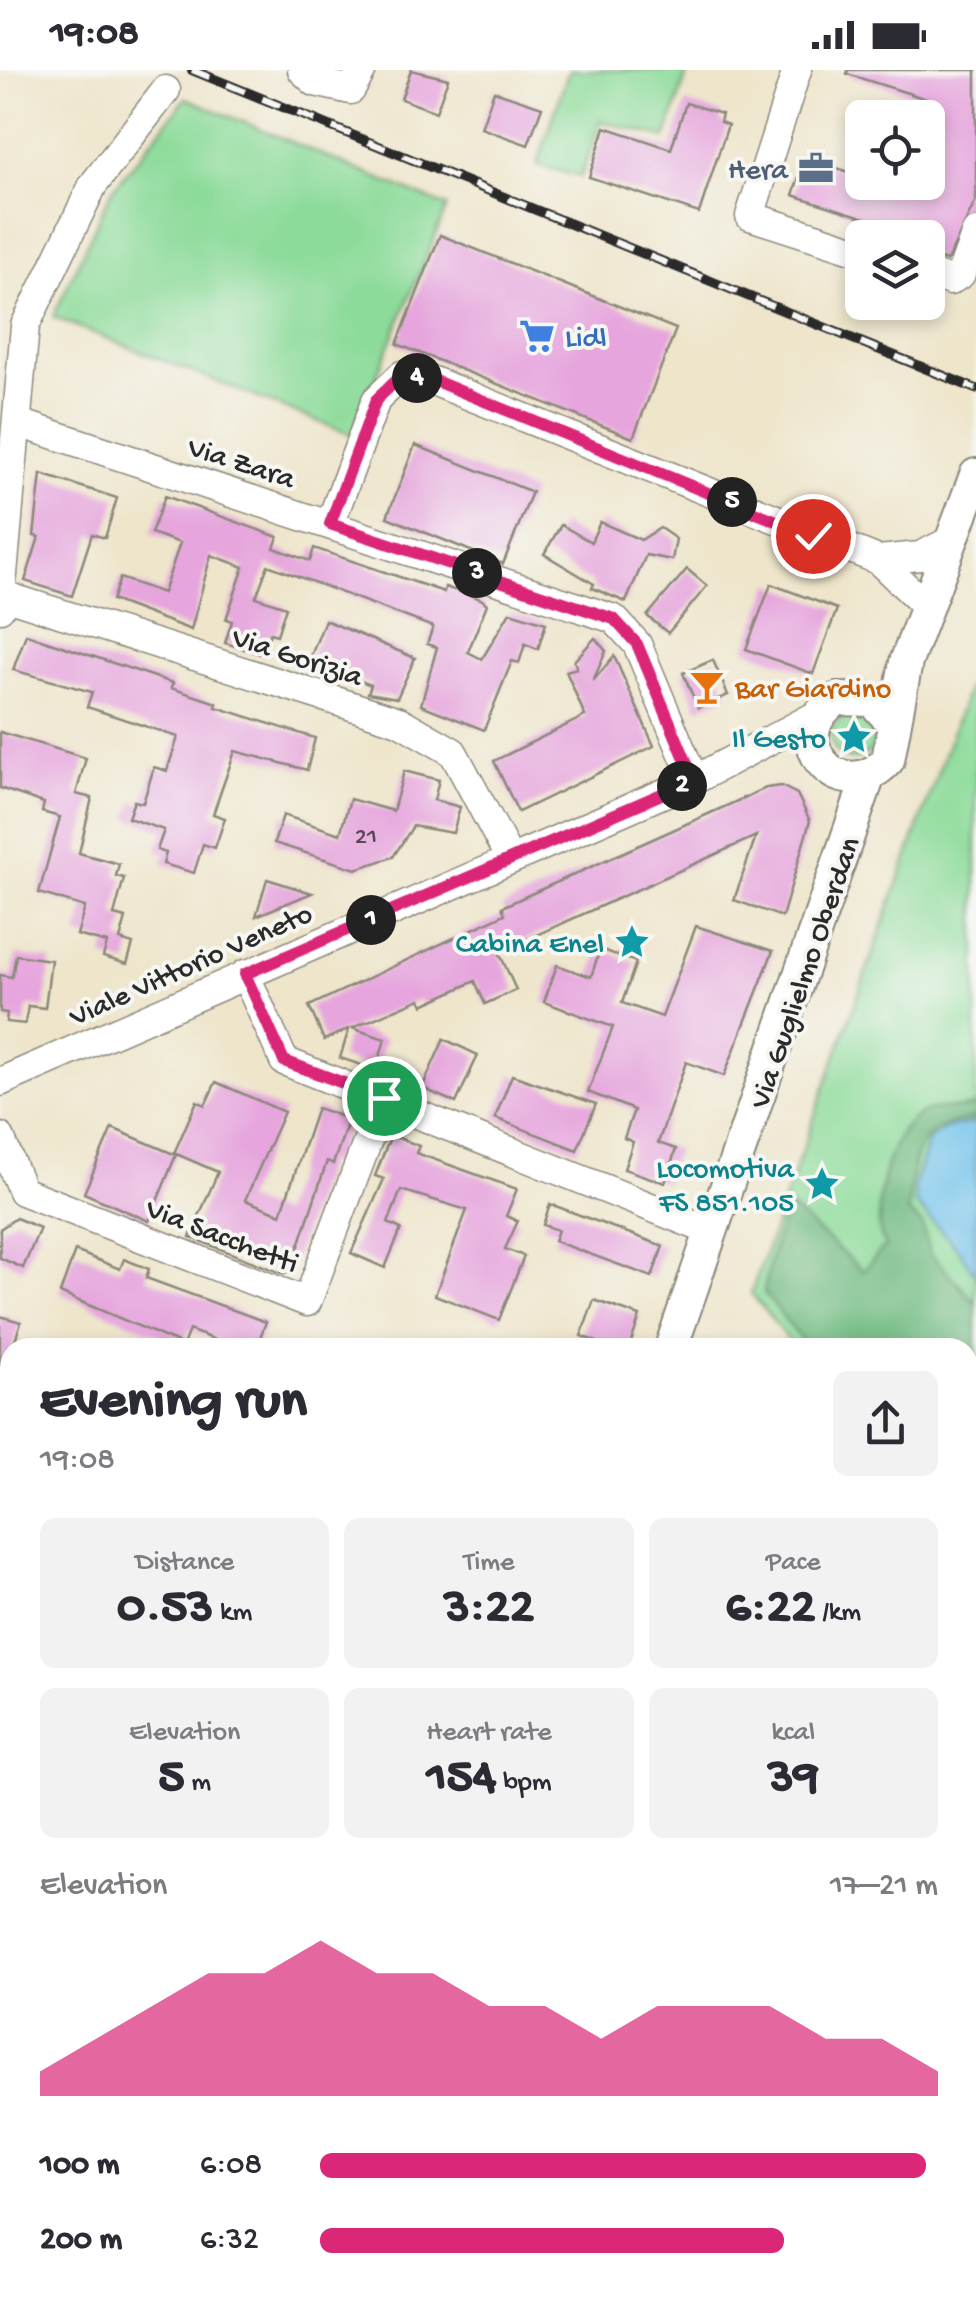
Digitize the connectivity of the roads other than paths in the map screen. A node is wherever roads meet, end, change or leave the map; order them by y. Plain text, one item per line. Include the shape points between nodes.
1 (302, 70) edge
2 (362, 70) edge
3 (798, 70) edge
4 (166, 90) dead end
5 (976, 233) edge
6 (845, 247) edge
7 (945, 279) edge
8 (19, 423) junction
9 (976, 475) edge
10 (330, 524) junction
11 (950, 541) junction
12 (878, 560) junction
13 (1, 601) edge
14 (926, 606) junction
15 (882, 711) junction
16 (802, 741) junction
17 (856, 776) junction
18 (694, 780) junction
19 (510, 859) junction
20 (245, 974) junction
21 (0, 1082) edge
22 (384, 1098) junction
23 (0, 1137) edge
24 (714, 1232) junction
25 (675, 1338) edge

1 - 2 street via 315,82 351,90
3 - 6 street via 750,216
4 - 8 street via 93,185 25,326
5 - 7 street via 962,274
8 - 10 street, Via Zara
8 - 13 street
9 - 11 main road, Via Guglielmo Oberdan
10 - 12 street via 376,400 402,375 433,380
10 - 18 street, Via Zara via 614,619 637,644
11 - 12 street via 920,556
11 - 14 main road, Via Guglielmo Oberdan
12 - 14 street
13 - 19 street, Via Gorizia via 398,721 452,752
14 - 15 main road, Via Guglielmo Oberdan
15 - 16 main road via 849,696 827,705 812,738
15 - 17 main road, Via Guglielmo Oberdan via 893,748 888,760
16 - 17 main road via 832,772
16 - 18 street, Viale Vittorio Veneto
17 - 24 main road, Via Guglielmo Oberdan via 854,823
18 - 19 street, Viale Vittorio Veneto
19 - 20 street, Viale Vittorio Veneto
20 - 21 street, Viale Vittorio Veneto
20 - 22 street via 284,1061
22 - 23 street, Via Sacchetti via 308,1302 22,1191
22 - 24 street
24 - 25 main road, Via Guglielmo Oberdan

